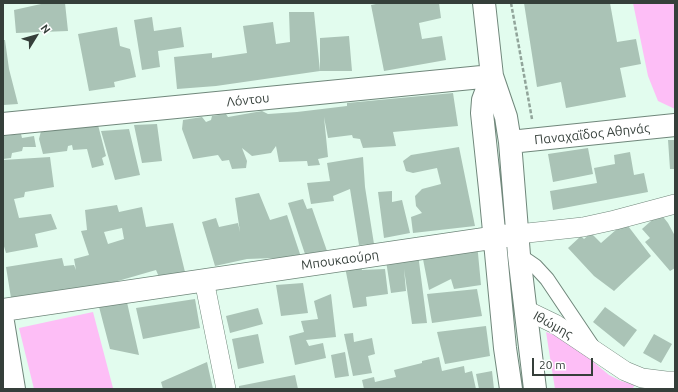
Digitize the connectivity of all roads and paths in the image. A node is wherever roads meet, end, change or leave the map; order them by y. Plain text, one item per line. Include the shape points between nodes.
1 (484, 3) edge
2 (511, 3) edge
3 (492, 76) junction
4 (3, 124) edge
5 (675, 125) edge
6 (536, 139) junction
7 (510, 142) junction
8 (675, 204) edge
9 (518, 234) junction
10 (495, 237) junction
11 (519, 255) junction
12 (204, 280) junction
13 (3, 310) edge
14 (526, 310) junction
15 (3, 322) edge
16 (596, 351) junction
17 (675, 381) edge
18 (14, 389) edge
19 (226, 389) edge
20 (511, 389) edge
21 (535, 389) edge

1 - 3 street
2 - 6 path
3 - 4 street, Λόντου
3 - 7 street via 506,117
3 - 10 street via 483,100 482,113
5 - 6 street, Παναχαΐδος Αθηνάς
6 - 7 street, Παναχαΐδος Αθηνάς
7 - 9 street
8 - 9 street, Μπουκαούρη via 583,227
9 - 10 street, Μπουκαούρη
9 - 11 street
10 - 12 street, Μπουκαούρη
10 - 20 street
11 - 14 street
11 - 16 street via 535,266 547,279
12 - 13 street, Μπουκαούρη
12 - 19 street
14 - 16 street, Ιθώμης via 555,324
14 - 21 street
15 - 18 street
16 - 17 street, Ιθώμης via 642,378

